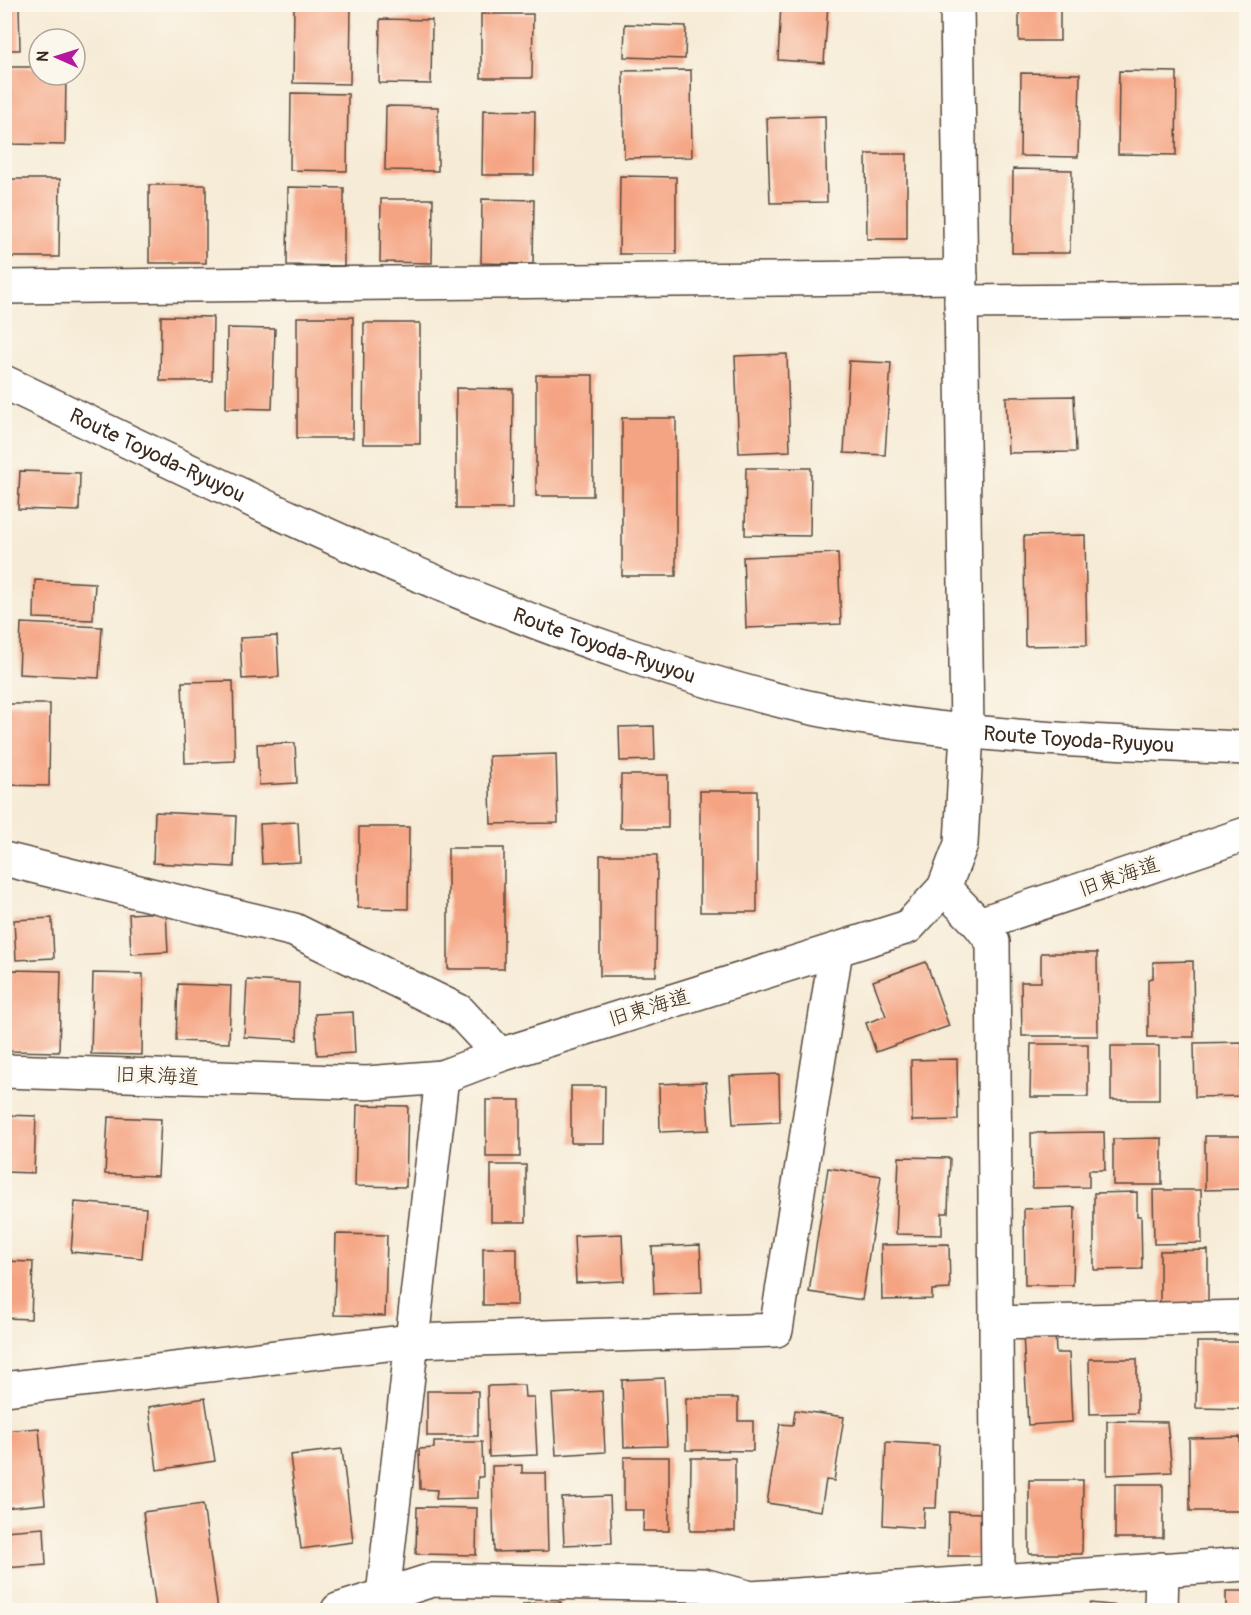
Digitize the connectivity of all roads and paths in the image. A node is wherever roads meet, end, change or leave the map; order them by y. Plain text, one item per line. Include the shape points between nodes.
1 (957, 4) edge
2 (4, 287) edge
3 (961, 290) junction
4 (1246, 300) edge
5 (4, 382) edge
6 (967, 731) junction
7 (1246, 748) edge
8 (1246, 834) edge
9 (4, 859) edge
10 (944, 888) junction
11 (979, 924) junction
12 (836, 950) junction
13 (500, 1055) junction
14 (4, 1071) edge
15 (442, 1077) junction
16 (1246, 1317) edge
17 (996, 1323) junction
18 (412, 1341) junction
19 (4, 1389) edge
20 (1246, 1563) edge
21 (1162, 1569) junction
22 (998, 1581) junction
23 (383, 1594) junction
24 (338, 1611) edge
25 (1161, 1611) edge

1 - 3 street
2 - 3 street
3 - 4 street
3 - 6 street
5 - 6 street, Route Toyoda-Ryuyou via 365,552 541,626 706,682 851,716
6 - 7 street, Route Toyoda-Ryuyou via 1088,742
6 - 10 street via 961,844
8 - 11 street, 旧東海道
9 - 13 street via 294,930 459,1011
10 - 11 street
10 - 12 street, 旧東海道 via 908,927
11 - 17 street via 993,942
12 - 13 street, 旧東海道
12 - 18 street via 776,1330
13 - 15 street, 旧東海道
14 - 15 street, 旧東海道 via 367,1083
15 - 18 street
16 - 17 street
17 - 22 street
18 - 19 street
18 - 23 street
20 - 21 street
21 - 22 street
21 - 25 street
22 - 23 street via 751,1598 703,1585 432,1580
23 - 24 street

